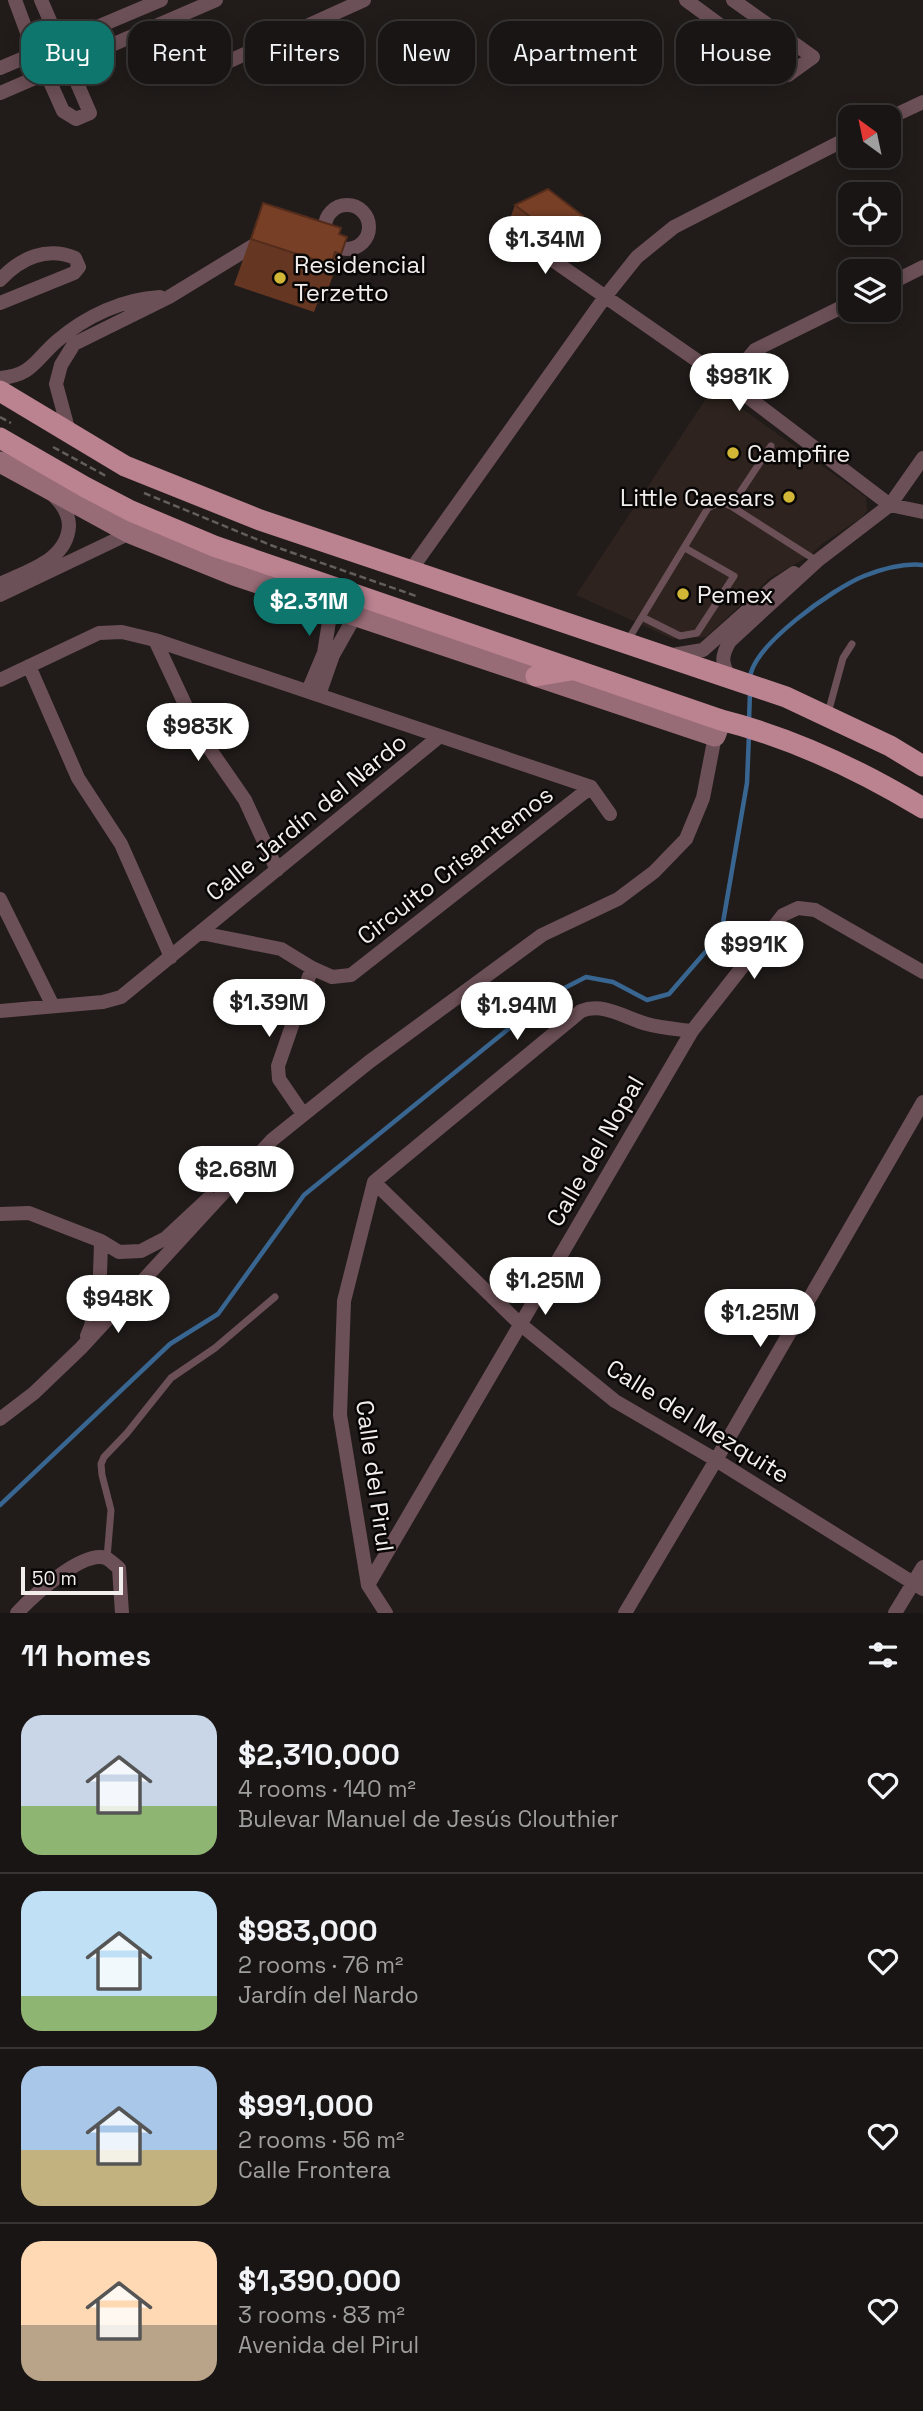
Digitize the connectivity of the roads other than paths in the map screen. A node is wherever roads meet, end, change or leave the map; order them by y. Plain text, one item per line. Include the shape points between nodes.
1 (15, 0) edge
2 (41, 0) edge
3 (161, 0) edge
4 (216, 0) edge
5 (364, 0) edge
6 (686, 0) edge
7 (733, 0) edge
8 (177, 17) junction
9 (23, 21) edge
10 (50, 21) edge
11 (112, 21) edge
12 (114, 44) edge
13 (21, 60) edge
14 (0, 68) edge
15 (21, 84) edge
16 (51, 84) edge
17 (78, 84) edge
18 (0, 93) edge
19 (923, 102) edge
20 (901, 112) edge
21 (838, 143) edge
22 (325, 222) edge
23 (308, 224) edge
24 (505, 227) dead end
25 (276, 233) edge
26 (923, 267) edge
27 (901, 278) edge
28 (0, 280) edge
29 (169, 297) junction
30 (605, 297) junction
31 (0, 303) edge
32 (838, 309) edge
33 (29, 370) junction
34 (0, 378) edge
35 (729, 382) junction
36 (56, 384) junction
37 (0, 391) edge
38 (69, 432) junction
39 (0, 438) edge
40 (771, 446) dead end
41 (923, 458) edge
42 (0, 462) edge
43 (46, 489) junction
44 (890, 505) junction
45 (732, 506) junction
46 (923, 512) edge
47 (130, 533) junction
48 (685, 548) junction
49 (817, 561) junction
50 (410, 571) junction
51 (0, 584) edge
52 (0, 595) edge
53 (331, 609) junction
54 (355, 616) junction
55 (642, 617) junction
56 (155, 640) junction
57 (625, 643) junction
58 (852, 644) dead end
59 (658, 655) junction
60 (29, 666) junction
61 (575, 669) junction
62 (536, 676) junction
63 (730, 678) junction
64 (0, 680) edge
65 (314, 693) junction
66 (827, 717) junction
67 (725, 727) junction
68 (440, 736) junction
69 (923, 766) edge
70 (591, 787) junction
71 (923, 808) edge
72 (610, 814) dead end
73 (277, 870) junction
74 (0, 899) edge
75 (201, 933) junction
76 (171, 957) junction
77 (312, 968) junction
78 (923, 972) edge
79 (53, 1006) junction
80 (0, 1011) edge
81 (692, 1031) junction
82 (923, 1102) edge
83 (303, 1114) junction
84 (243, 1172) junction
85 (374, 1182) junction
86 (0, 1214) edge
87 (101, 1241) junction
88 (275, 1297) dead end
89 (520, 1324) junction
90 (81, 1348) junction
91 (0, 1419) edge
92 (716, 1460) junction
93 (107, 1559) junction
94 (923, 1567) edge
95 (368, 1585) junction
96 (918, 1586) edge
97 (17, 1613) edge
98 (122, 1613) edge
99 (386, 1613) edge
100 (625, 1613) edge
101 (895, 1613) edge

1 - 9 street
2 - 10 street
3 - 11 street
4 - 8 street
5 - 8 street via 203,73
6 - 7 street via 788,75 813,57
8 - 12 street
13 - 14 street
15 - 18 street
16 - 17 street via 63,111 76,119 90,113
19 - 20 street
21 - 30 street via 674,227 637,257
22 - 23 street
24 - 30 street
25 - 29 street
26 - 27 street
28 - 31 street via 13,266 39,254 62,252 75,258 79,267
29 - 33 street via 137,298 78,325
29 - 36 street via 75,344 61,365
30 - 35 street
30 - 50 street
32 - 35 street via 755,350
33 - 34 street
33 - 36 street
35 - 44 street
36 - 38 street
37 - 38 main road
38 - 50 main road via 125,466 260,520
39 - 61 main road via 85,487 172,529
40 - 45 lane
41 - 44 street
42 - 43 street
43 - 47 street
43 - 51 street via 66,511 66,540 50,560
44 - 46 street
44 - 49 street
45 - 48 lane via 724,503 708,508
45 - 49 lane
47 - 52 street
47 - 53 street
48 - 55 lane
48 - 55 lane via 734,576 697,633 680,636
49 - 59 street via 776,584 703,650
49 - 63 street via 730,641 722,664
50 - 57 main road
53 - 54 street
53 - 65 street
54 - 62 street
54 - 65 street
55 - 57 lane
56 - 60 street, Circuito Crisantemos via 110,631
56 - 65 street, Circuito Crisantemos
56 - 73 street via 198,732 245,800
57 - 59 main road
58 - 66 lane via 843,658
59 - 63 main road
60 - 64 street, Circuito Crisantemos
60 - 76 street via 78,778 121,844
61 - 62 main road
61 - 67 main road
62 - 67 street
63 - 66 main road
65 - 68 street, Circuito Crisantemos
66 - 69 main road
67 - 71 main road via 781,738 876,780
67 - 83 street via 686,839 654,872 618,899 542,935
68 - 70 street, Circuito Crisantemos
68 - 73 street, Calle Jardín del Nardo
70 - 72 street, Circuito Crisantemos
70 - 77 street, Circuito Crisantemos via 351,975 332,977
73 - 75 street, Calle Jardín del Nardo
74 - 79 street
75 - 76 street
75 - 77 street, Circuito Crisantemos via 281,949
76 - 79 street via 121,997
77 - 83 street via 278,1066 278,1079
78 - 81 street, Calle del Nopal via 815,910 799,908 783,915
79 - 80 street
81 - 85 street via 648,1024 601,1008 582,1011
81 - 89 street, Calle del Nopal
82 - 92 street
83 - 84 street
84 - 87 street via 166,1238 142,1251 119,1252
84 - 90 street
85 - 89 street, Calle del Mezquite
85 - 95 street, Calle del Pirul via 344,1301 340,1415
86 - 87 street via 29,1213
87 - 90 street via 99,1301
88 - 93 lane via 171,1378 104,1457 102,1475 111,1510
89 - 92 street, Calle del Mezquite via 615,1401
89 - 95 street, Calle del Nopal
90 - 91 street
92 - 96 street, Calle del Mezquite
92 - 100 street
93 - 97 street via 77,1564
93 - 98 street via 119,1568
94 - 96 street
95 - 99 street, Calle del Pirul
96 - 101 street

